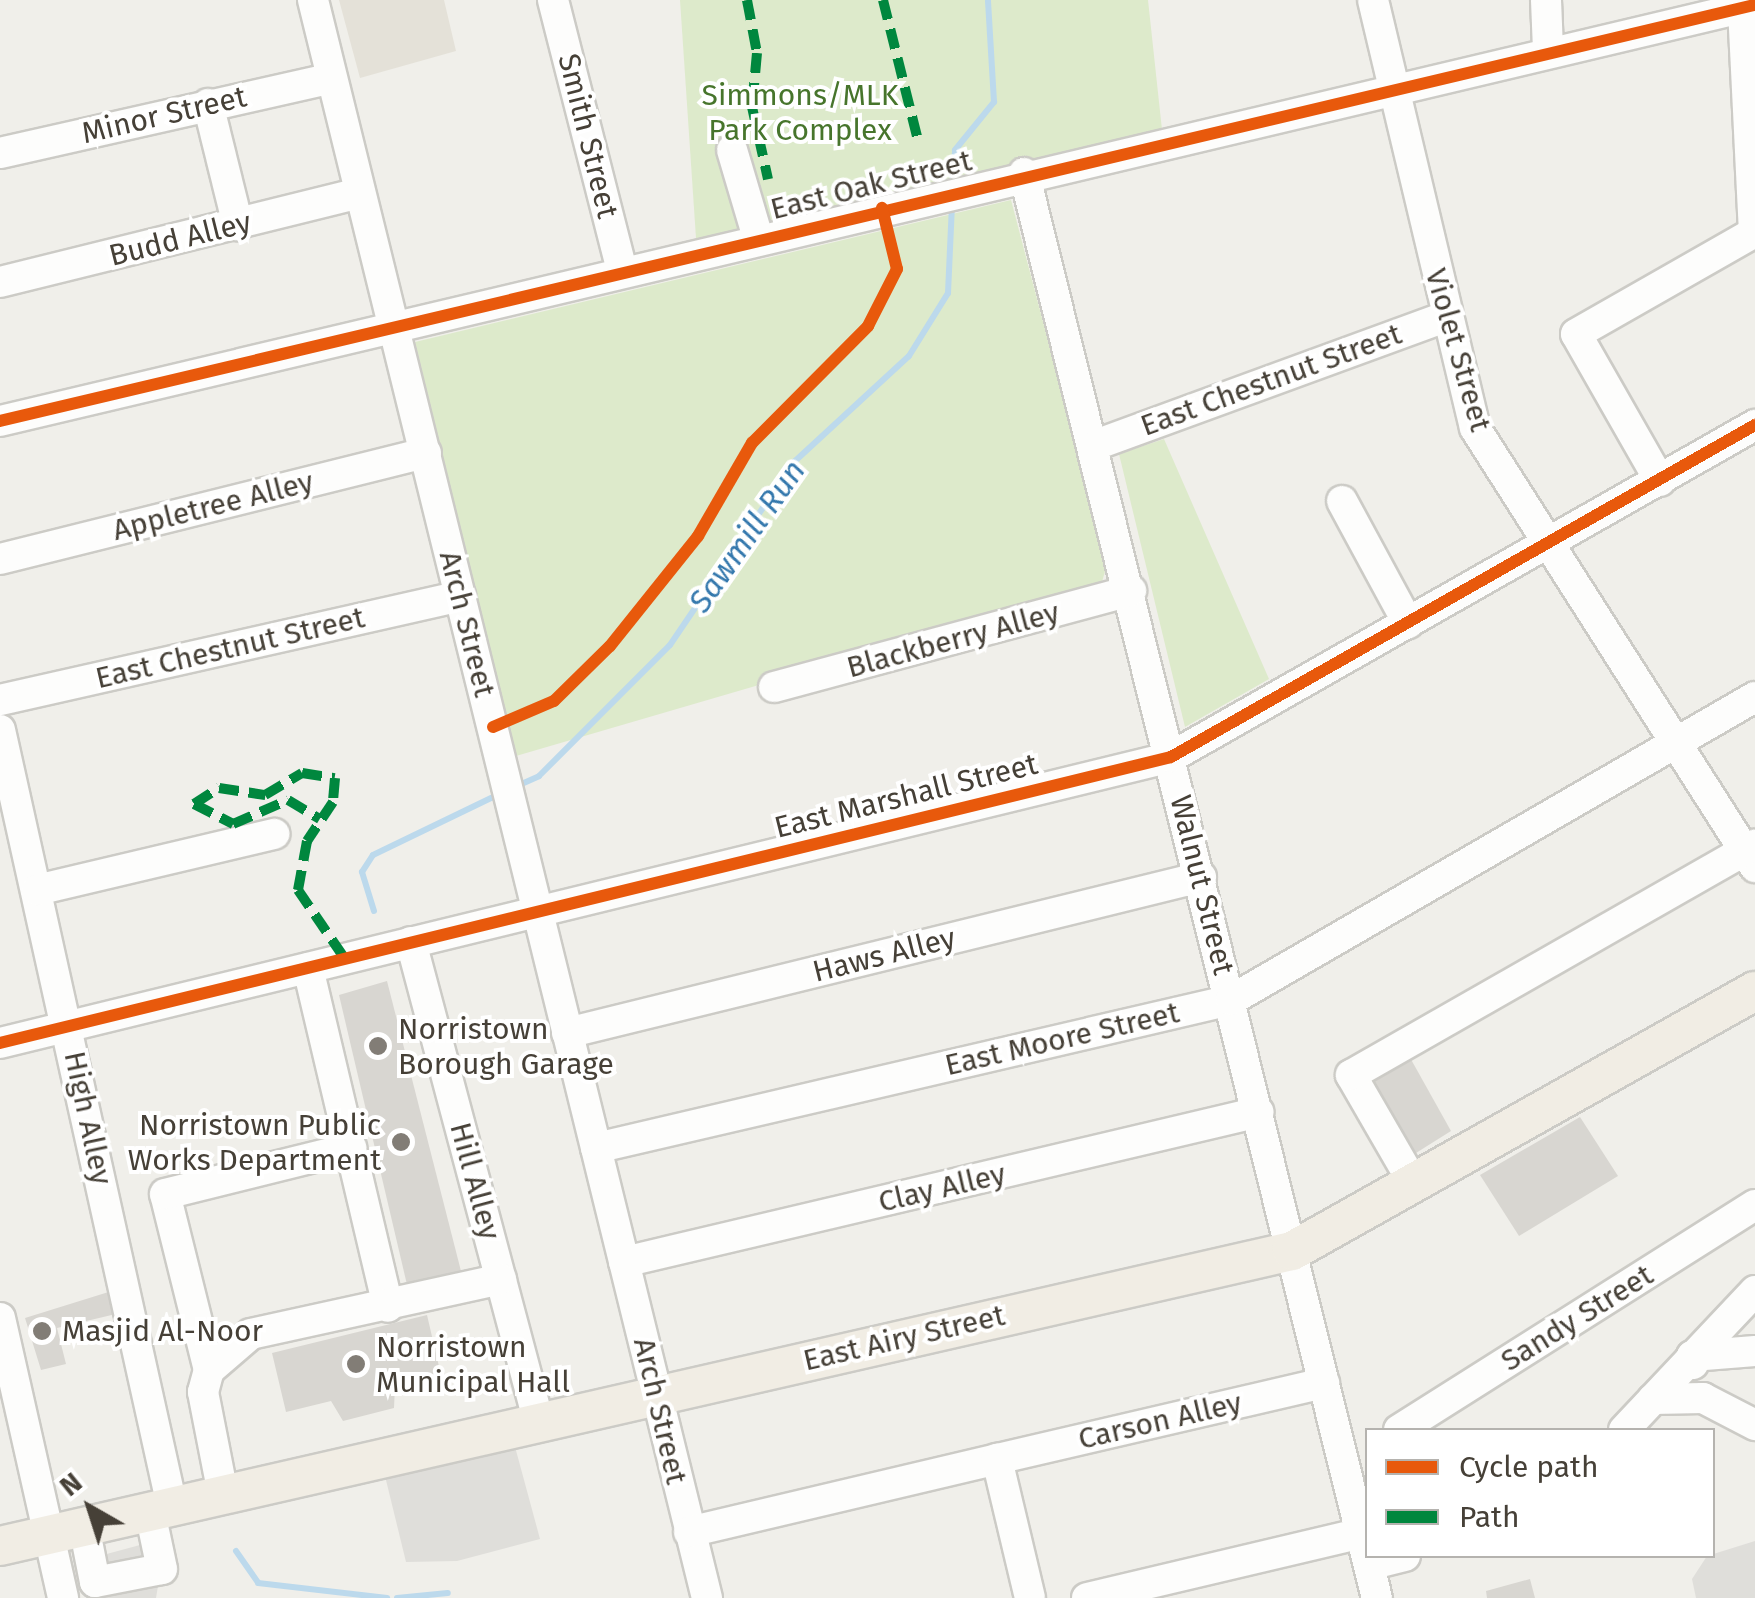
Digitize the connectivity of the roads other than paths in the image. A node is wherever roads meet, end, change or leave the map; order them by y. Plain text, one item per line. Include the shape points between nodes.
1 (313, 0) edge
2 (553, 0) edge
3 (1373, 0) edge
4 (1546, 0) edge
5 (1749, 6) edge
6 (1548, 49) junction
7 (328, 79) junction
8 (1393, 84) junction
9 (208, 104) junction
10 (732, 150) dead end
11 (0, 153) edge
12 (1024, 173) junction
13 (359, 194) junction
14 (238, 225) junction
15 (1755, 232) edge
16 (758, 238) junction
17 (622, 271) junction
18 (0, 282) edge
19 (1445, 317) junction
20 (393, 326) junction
21 (0, 421) edge
22 (1755, 425) edge
23 (1098, 444) junction
24 (426, 454) junction
25 (1660, 481) junction
26 (1342, 501) dead end
27 (1545, 545) junction
28 (0, 559) edge
29 (1131, 592) junction
30 (460, 596) junction
31 (1408, 623) junction
32 (774, 687) dead end
33 (1755, 697) edge
34 (0, 700) edge
35 (0, 730) edge
36 (1675, 743) junction
37 (1171, 757) junction
38 (274, 834) dead end
39 (1752, 855) edge
40 (1200, 877) junction
41 (37, 890) junction
42 (535, 912) junction
43 (411, 942) junction
44 (308, 968) junction
45 (1755, 991) edge
46 (1231, 1000) junction
47 (68, 1027) junction
48 (567, 1033) junction
49 (0, 1042) edge
50 (1260, 1112) junction
51 (350, 1148) junction
52 (596, 1148) junction
53 (1414, 1184) junction
54 (1755, 1205) edge
55 (1292, 1251) junction
56 (624, 1262) junction
57 (500, 1279) junction
58 (1755, 1290) edge
59 (388, 1307) junction
60 (0, 1318) edge
61 (1755, 1350) edge
62 (1692, 1356) junction
63 (208, 1370) junction
64 (1324, 1382) junction
65 (657, 1394) junction
66 (1703, 1398) junction
67 (1653, 1399) junction
68 (538, 1420) junction
69 (1755, 1425) edge
70 (1402, 1428) edge
71 (1626, 1428) edge
72 (1356, 1458) edge
73 (997, 1459) junction
74 (223, 1494) junction
75 (161, 1509) junction
76 (66, 1530) junction
77 (689, 1532) junction
78 (1361, 1533) junction
79 (0, 1546) edge
80 (1365, 1549) edge
81 (1367, 1558) edge
82 (1397, 1558) edge
83 (1369, 1565) junction
84 (60, 1587) edge
85 (96, 1590) edge
86 (707, 1598) edge
87 (1030, 1598) edge
88 (1088, 1598) edge
89 (1377, 1598) edge

1 - 7 street, Arch Street
2 - 17 street, Smith Street
3 - 8 street, Violet Street
4 - 6 street
5 - 6 street, East Oak Street
5 - 15 street
6 - 8 street, East Oak Street
7 - 9 street, Minor Street
7 - 13 street, Arch Street
8 - 12 street, East Oak Street
8 - 19 street, Violet Street
9 - 11 street, Minor Street
9 - 14 street
10 - 16 street
12 - 16 street, East Oak Street
12 - 23 street, Walnut Street
13 - 14 street, Budd Alley
13 - 20 street, Arch Street
14 - 18 street, Budd Alley
15 - 25 street via 1576,334
16 - 17 street, East Oak Street
17 - 20 street, East Oak Street
19 - 23 street, East Chestnut Street
19 - 27 street, Violet Street via 1475,428
20 - 21 street, East Oak Street
20 - 24 street, Arch Street
22 - 25 street, East Marshall Street
23 - 29 street, Walnut Street
24 - 28 street, Appletree Alley
24 - 30 street, Arch Street
25 - 27 street, East Marshall Street
26 - 31 street
27 - 31 street, East Marshall Street
27 - 36 street, Violet Street
29 - 32 street, Blackberry Alley
29 - 37 street, Walnut Street
30 - 34 street, East Chestnut Street
30 - 42 street, Arch Street
31 - 37 street, East Marshall Street
33 - 36 street, East Moore Street
35 - 41 street, High Alley
36 - 39 street, Violet Street
36 - 46 street, East Moore Street
37 - 40 street, Walnut Street
37 - 42 street, East Marshall Street
38 - 41 street
39 - 53 street via 1351,1075
40 - 46 street, Walnut Street
40 - 48 street, Haws Alley
41 - 47 street, High Alley
42 - 43 street, East Marshall Street
42 - 48 street, Arch Street
43 - 44 street, East Marshall Street
43 - 57 street, Hill Alley
44 - 47 street, East Marshall Street
44 - 51 street
45 - 53 main road, East Airy Street
46 - 50 street, Walnut Street
46 - 52 street, East Moore Street
47 - 49 street, East Marshall Street
47 - 75 street, High Alley
48 - 52 street, Arch Street
50 - 55 street, Walnut Street
50 - 56 street, Clay Alley
51 - 59 street
51 - 63 street via 165,1194
52 - 56 street, Arch Street
53 - 55 main road, East Airy Street
54 - 70 street, Sandy Street
55 - 64 street, Walnut Street
55 - 65 main road, East Airy Street
56 - 65 street, Arch Street
57 - 59 street
57 - 68 street, Hill Alley
58 - 62 street
59 - 63 street via 299,1316 252,1334
60 - 76 street
61 - 62 street
62 - 66 street
62 - 67 street
63 - 74 street via 201,1408
64 - 72 street, Walnut Street
64 - 73 street, Carson Alley
65 - 68 main road, East Airy Street
65 - 77 street, Arch Street
66 - 67 street
66 - 69 street
67 - 71 street
68 - 74 main road, East Airy Street
72 - 78 street, Walnut Street
73 - 77 street, Carson Alley
73 - 87 street
74 - 75 main road, East Airy Street
75 - 76 main road, East Airy Street
75 - 85 street, High Alley via 162,1568
76 - 79 main road, East Airy Street
76 - 84 street
76 - 85 street
77 - 86 street, Arch Street
78 - 80 street, Walnut Street
78 - 88 street
81 - 83 street, Walnut Street
82 - 83 street
83 - 89 street, Walnut Street
84 - 85 street

